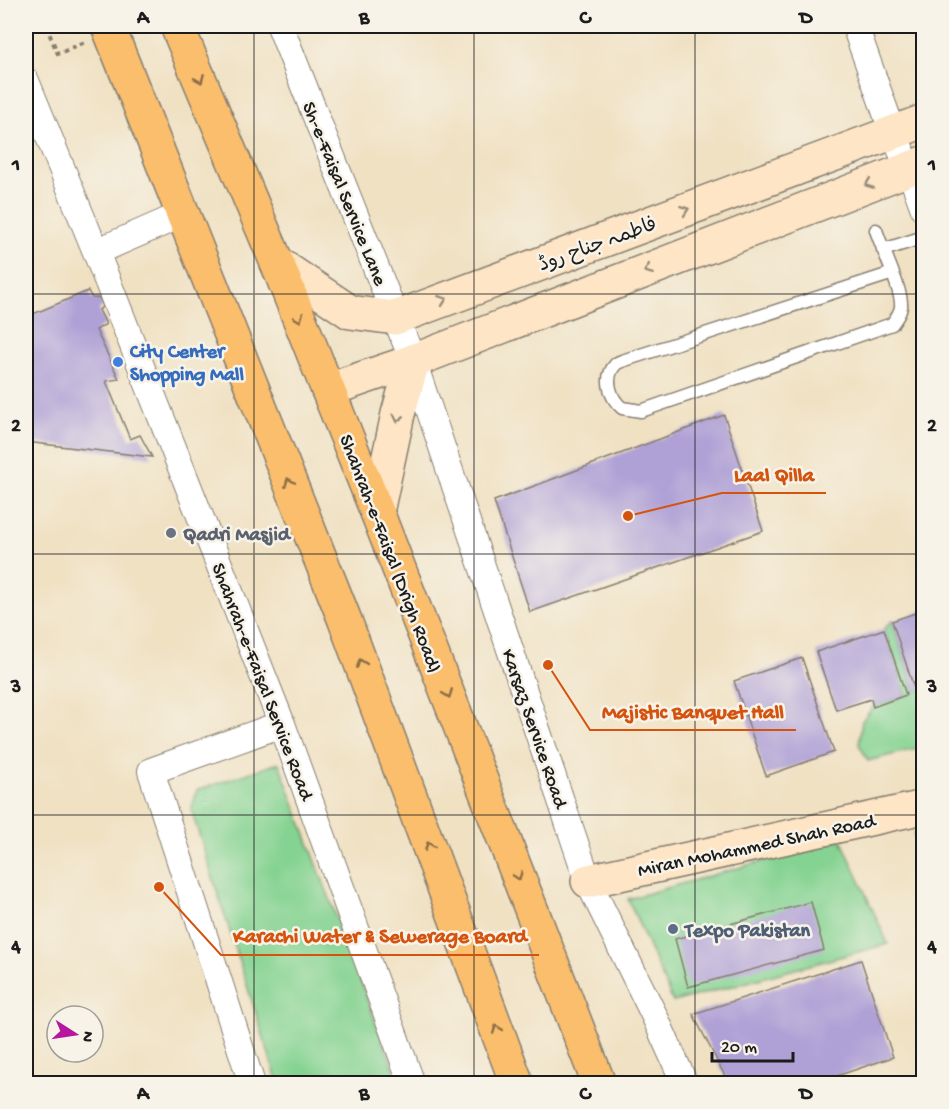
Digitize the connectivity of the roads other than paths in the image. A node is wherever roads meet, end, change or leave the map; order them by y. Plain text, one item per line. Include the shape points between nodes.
1 (108, 26) edge
2 (177, 26) edge
3 (280, 26) edge
4 (855, 26) edge
5 (26, 81) edge
6 (924, 121) edge
7 (893, 133) junction
8 (916, 165) edge
9 (924, 208) edge
10 (183, 214) junction
11 (876, 230) dead end
12 (924, 237) edge
13 (883, 250) junction
14 (96, 252) junction
15 (277, 263) junction
16 (893, 273) junction
17 (395, 318) junction
18 (413, 361) junction
19 (328, 390) junction
20 (377, 512) junction
21 (282, 724) junction
22 (924, 807) edge
23 (588, 881) junction
24 (252, 1083) edge
25 (412, 1083) edge
26 (517, 1083) edge
27 (599, 1083) edge
28 (685, 1083) edge

1 - 10 highway
2 -> 15 highway, Shahrah-e-Faisal (Drigh Road)
3 - 17 street, Sh-e-Faisal Service Lane
4 - 7 street
5 - 14 street, Shahrah-e-Faisal Service Road
6 - 7 street, فاطمہ جناح روڈ
7 - 8 street
17 -> 7 street, فاطمہ جناح روڈ
8 - 9 street
8 -> 18 street
10 - 14 street
26 -> 10 highway via 344,618
11 - 13 lane
12 - 13 lane
13 - 16 lane
14 - 21 street, Shahrah-e-Faisal Service Road
15 - 17 street, فاطمہ جناح روڈ via 350,312
15 -> 19 highway, Shahrah-e-Faisal (Drigh Road)
16 - 16 lane via 901,304 892,324 641,411 622,408 612,397 608,381 611,372 625,360
17 - 18 street, Sh-e-Faisal Service Lane
18 - 19 street
18 -> 20 street
18 - 23 street, Karsaz Service Road
19 - 20 highway, Shahrah-e-Faisal (Drigh Road)
20 -> 27 highway, Shahrah-e-Faisal (Drigh Road)
21 - 24 street via 151,771
21 - 25 street, Shahrah-e-Faisal Service Road
22 - 23 street, Miran Mohammed Shah Road
23 - 28 street, Karsaz Service Road

